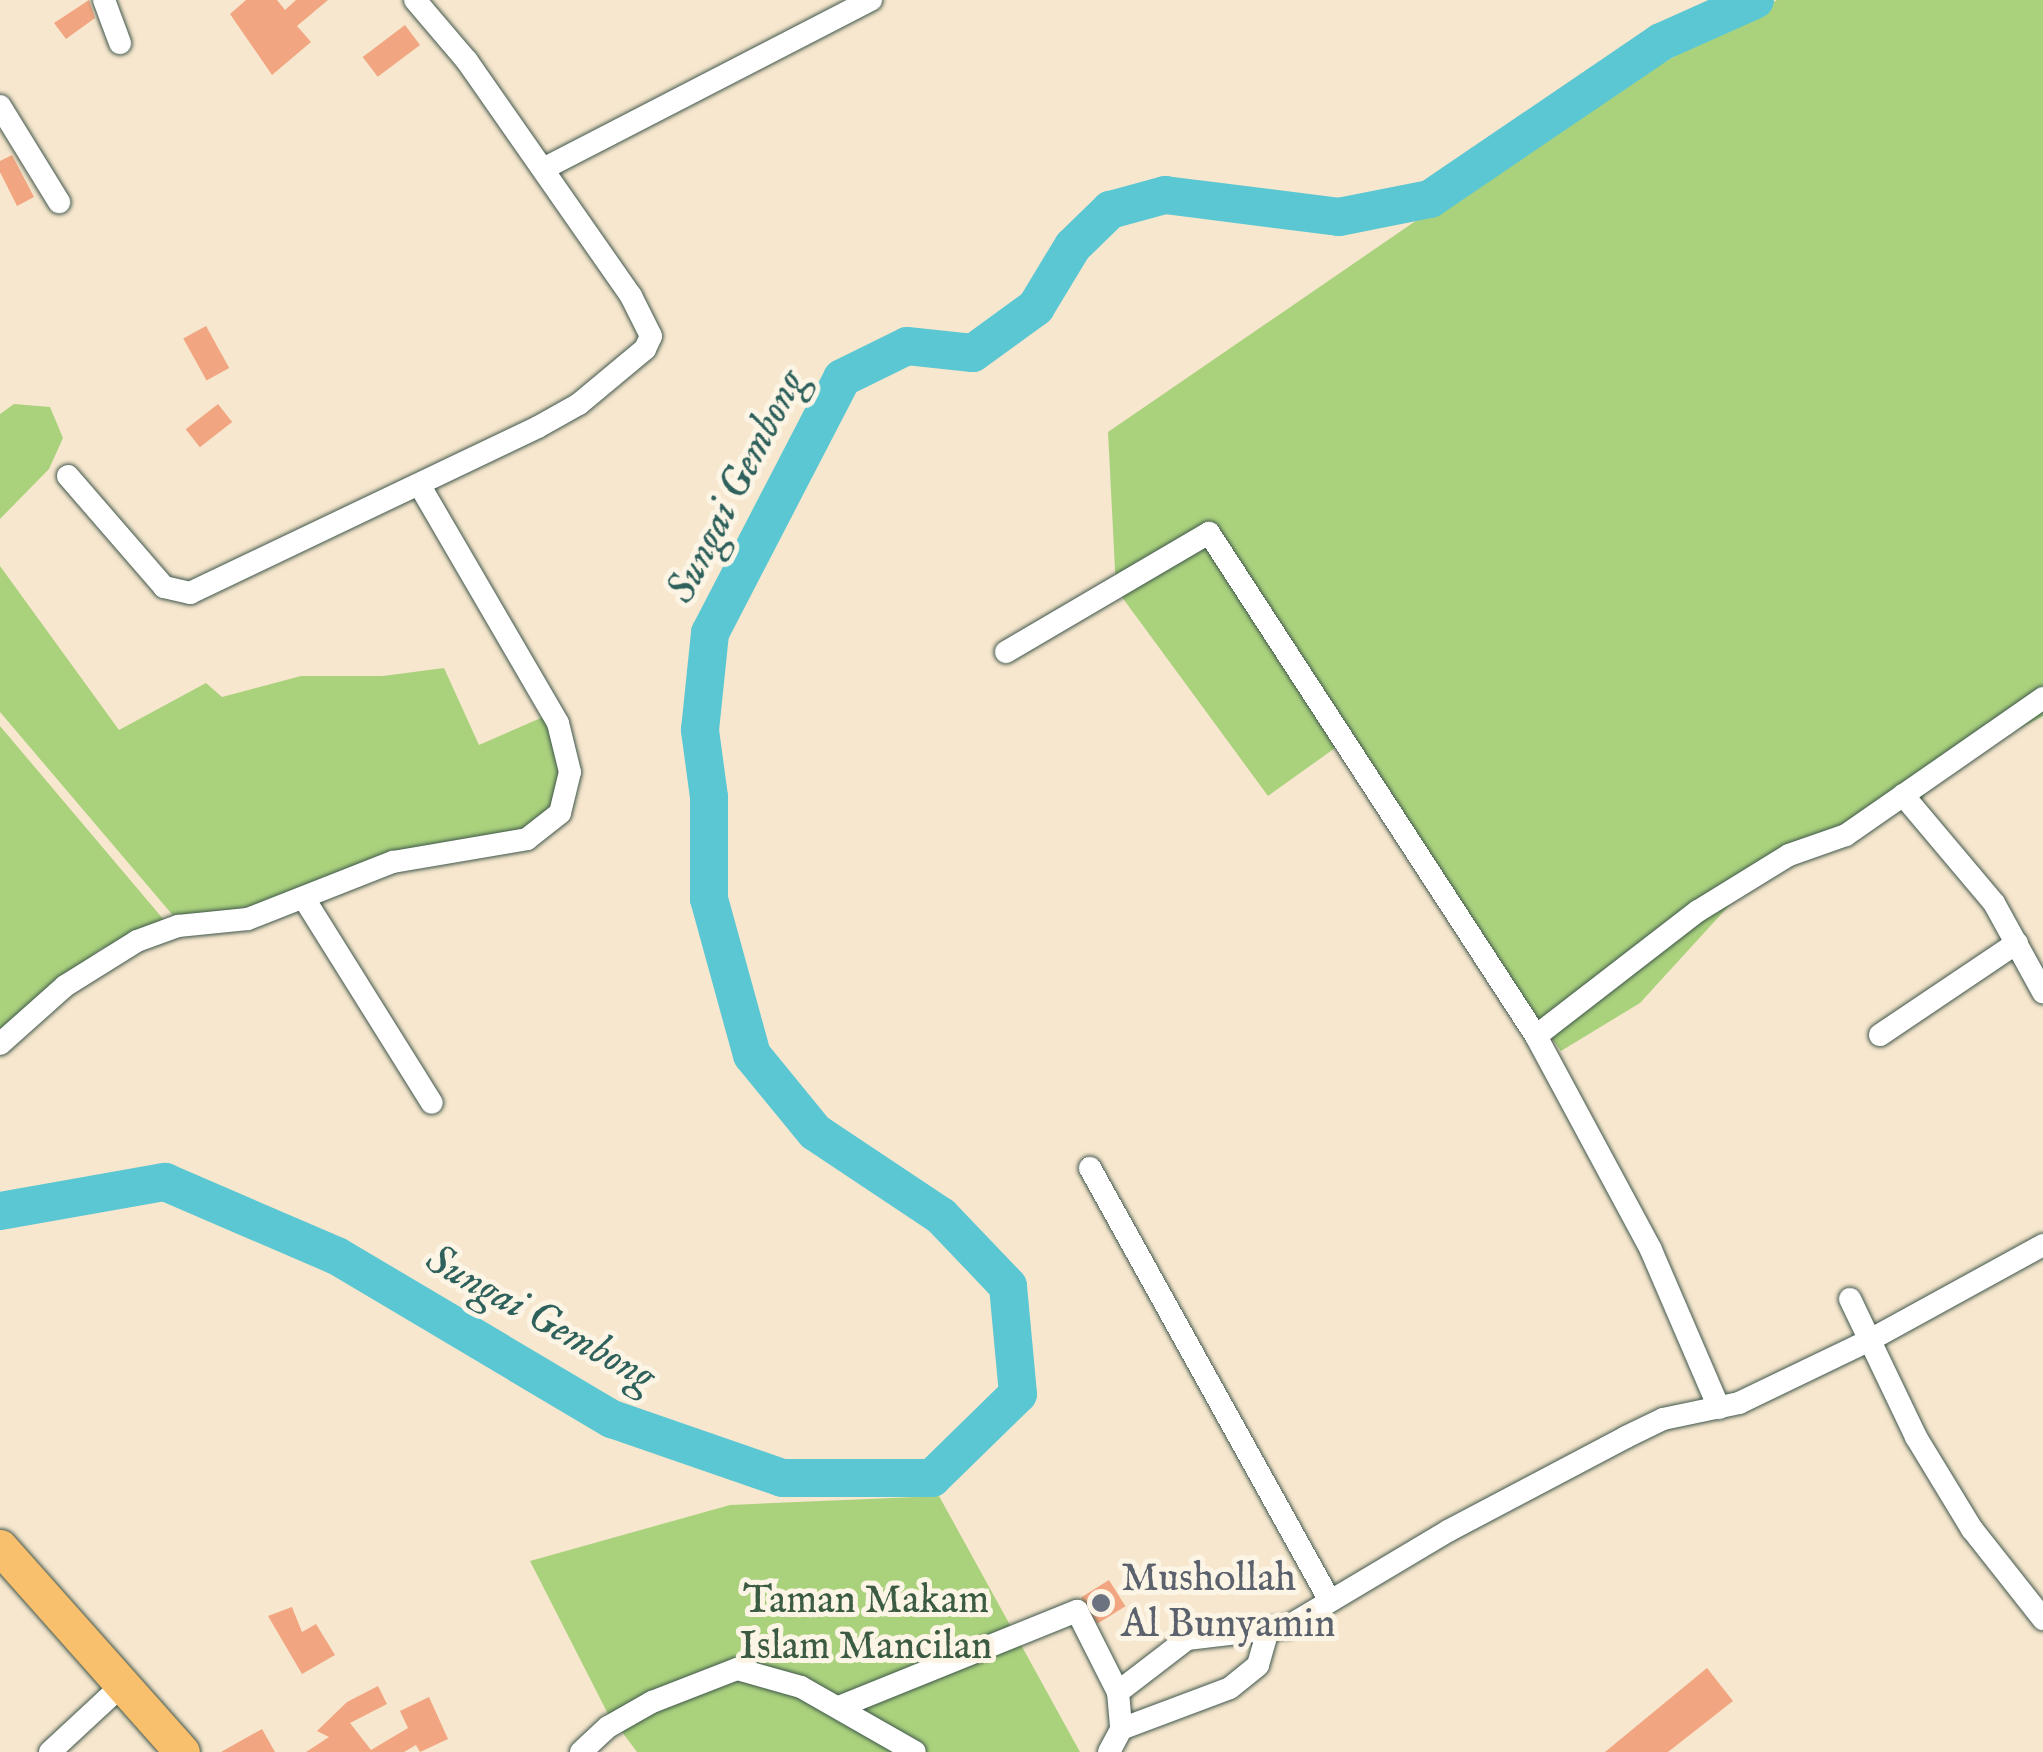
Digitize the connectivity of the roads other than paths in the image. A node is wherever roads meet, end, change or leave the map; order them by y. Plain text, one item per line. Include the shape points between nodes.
1 (104, 0) edge
2 (415, 0) edge
3 (871, 0) edge
4 (120, 43) dead end
5 (0, 106) edge
6 (545, 168) junction
7 (59, 202) dead end
8 (68, 476) dead end
9 (419, 484) junction
10 (1006, 652) dead end
11 (2043, 698) edge
12 (1903, 795) junction
13 (305, 900) junction
14 (2017, 943) junction
15 (2043, 992) edge
16 (1880, 1035) dead end
17 (1536, 1036) junction
18 (0, 1044) edge
19 (432, 1104) dead end
20 (1090, 1168) dead end
21 (2043, 1245) edge
22 (1850, 1299) dead end
23 (1866, 1342) junction
24 (1719, 1408) junction
25 (0, 1547) edge
26 (1330, 1601) junction
27 (2043, 1618) edge
28 (1267, 1634) junction
29 (121, 1686) junction
30 (1118, 1692) junction
31 (839, 1707) junction
32 (1121, 1729) junction
33 (50, 1752) edge
34 (182, 1752) edge
35 (581, 1752) edge
36 (915, 1752) edge
37 (1109, 1752) edge

1 - 4 street
2 - 6 street
3 - 6 street
5 - 7 street
6 - 9 street via 631,296 650,342 579,404
8 - 9 street via 164,587 182,594
9 - 13 street via 558,724 570,772 567,794 552,824 527,839 393,862
10 - 17 street via 1209,533
11 - 12 street
12 - 14 street via 1957,855
12 - 17 street via 1846,836 1789,856 1698,910
13 - 18 street via 137,941 65,986
13 - 19 street
14 - 15 street
14 - 16 street
17 - 24 street via 1651,1250
20 - 26 street
21 - 23 street
22 - 23 street
23 - 24 street
23 - 27 street via 1972,1529
24 - 26 street via 1663,1420 1626,1437
25 - 29 highway
26 - 28 street
28 - 30 street via 1187,1639
28 - 32 street via 1258,1665 1230,1688
29 - 33 street
29 - 34 highway
30 - 31 street via 1077,1611
30 - 32 street
31 - 35 street via 800,1687 737,1670 652,1702
31 - 36 street
32 - 37 street

